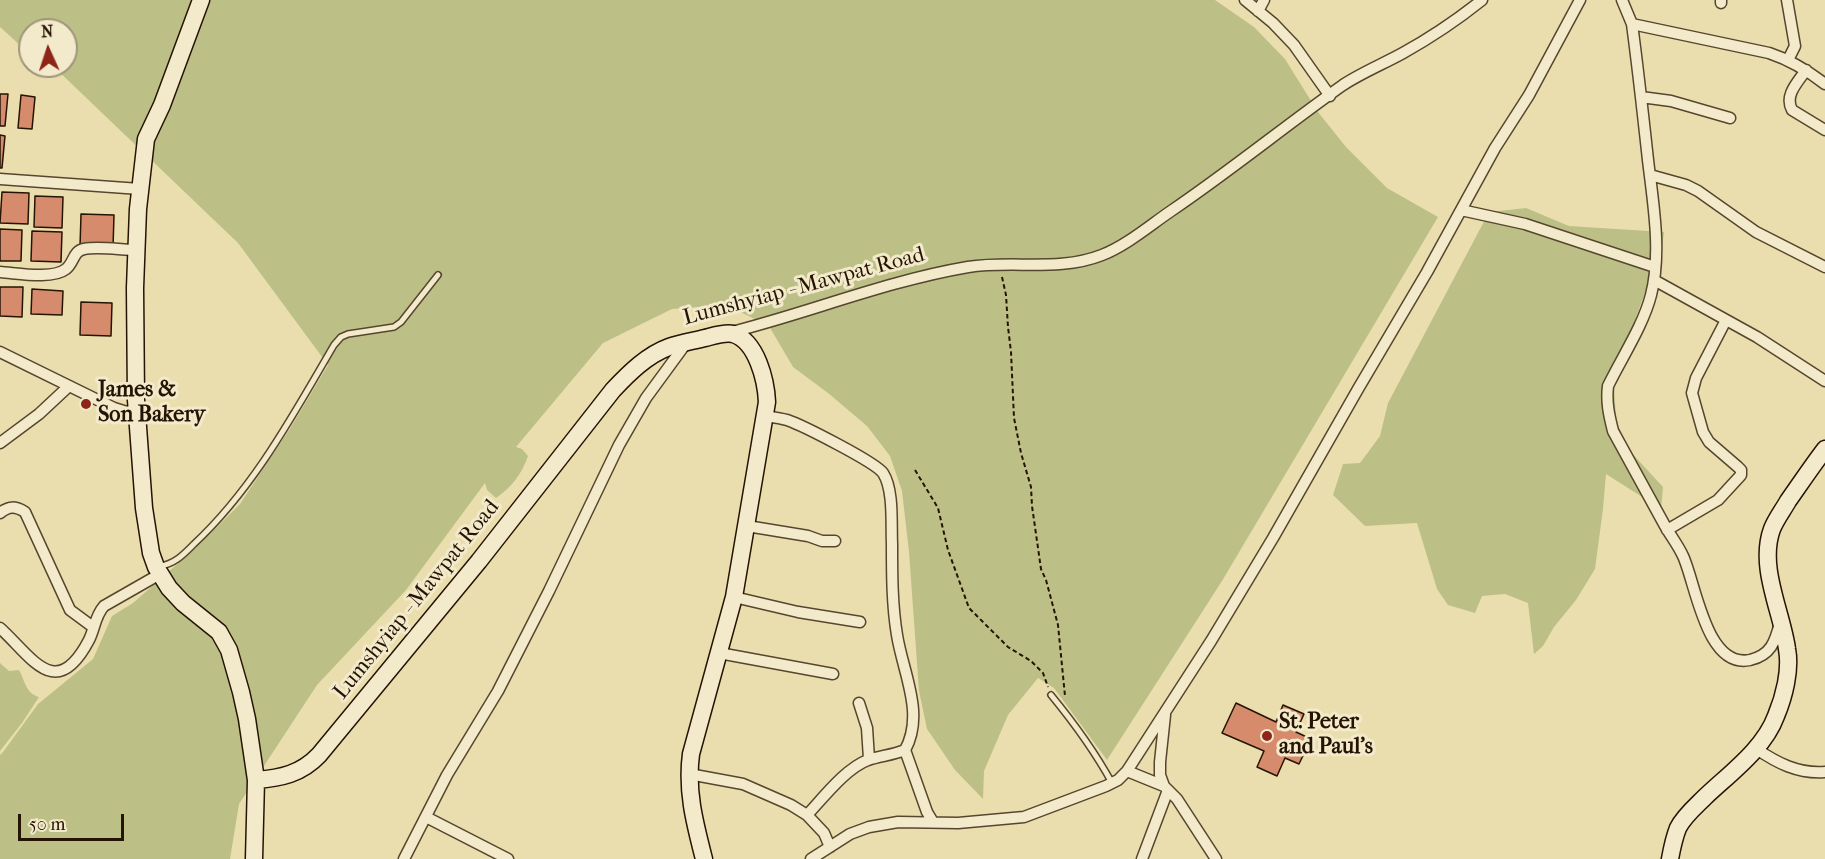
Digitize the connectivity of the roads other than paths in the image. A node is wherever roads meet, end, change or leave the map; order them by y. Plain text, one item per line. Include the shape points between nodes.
1 (201, 0) edge
2 (1245, 0) edge
3 (1264, 0) edge
4 (1482, 0) edge
5 (1580, 0) edge
6 (1622, 0) edge
7 (1787, 0) edge
8 (1258, 10) junction
9 (1632, 24) junction
10 (1788, 60) junction
11 (1806, 70) junction
12 (1825, 84) edge
13 (1330, 96) junction
14 (1641, 97) junction
15 (1730, 118) dead end
16 (1825, 130) edge
17 (1650, 175) junction
18 (0, 179) edge
19 (140, 189) junction
20 (1461, 210) junction
21 (137, 250) junction
22 (1655, 267) junction
23 (1825, 267) edge
24 (0, 272) edge
25 (438, 275) dead end
26 (1654, 280) junction
27 (1726, 320) junction
28 (719, 335) junction
29 (687, 342) junction
30 (0, 352) edge
31 (1825, 381) edge
32 (69, 386) junction
33 (137, 415) junction
34 (765, 416) junction
35 (0, 443) edge
36 (1825, 449) edge
37 (0, 513) edge
38 (747, 526) junction
39 (1667, 530) junction
40 (835, 542) dead end
41 (158, 570) junction
42 (734, 597) junction
43 (860, 622) dead end
44 (1780, 622) junction
45 (93, 627) junction
46 (0, 628) edge
47 (718, 653) junction
48 (833, 674) dead end
49 (1052, 695) road end
50 (859, 703) dead end
51 (1165, 712) junction
52 (905, 750) junction
53 (1761, 752) junction
54 (869, 759) junction
55 (1127, 771) junction
56 (1825, 772) edge
57 (689, 774) junction
58 (256, 780) junction
59 (1112, 783) junction
60 (1166, 788) junction
61 (807, 815) junction
62 (426, 817) junction
63 (933, 822) junction
64 (831, 847) junction
65 (254, 859) edge
66 (404, 859) edge
67 (506, 859) edge
68 (704, 859) edge
69 (811, 859) edge
70 (1142, 859) edge
71 (1216, 859) edge
72 (1670, 859) edge

1 - 19 street via 146,139
2 - 8 street
3 - 8 street
4 - 13 street, Lumshyiap - Mawpat Road via 1437,33
5 - 20 street via 1530,96 1495,148
6 - 9 street
7 - 10 street via 1795,46
8 - 13 street via 1294,45
9 - 10 street
9 - 14 street
10 - 11 street
11 - 12 street
11 - 16 street via 1789,97 1789,104 1792,110
13 - 28 street, Lumshyiap - Mawpat Road via 1189,199 1118,247 1090,259 1046,265 970,267
14 - 15 street
14 - 17 street
17 - 22 street via 1656,218
17 - 23 street via 1698,191 1756,232
18 - 19 street
19 - 21 street
20 - 22 street via 1525,224
20 - 51 street via 1268,547
21 - 24 street via 85,249 75,254 64,271 48,275
21 - 33 street
22 - 26 street
25 - 41 lane via 394,327 341,337 243,491 179,559
26 - 27 street
26 - 39 street via 1644,315 1608,386 1607,399 1614,430
27 - 31 street
27 - 39 street via 1692,393 1709,442 1741,474 1718,500
28 - 29 street, Lumshyiap - Mawpat Road
28 - 34 street via 733,334 755,355 766,386
29 - 58 street, Lumshyiap - Mawpat Road via 660,351 614,390 310,765 295,774
29 - 62 street via 646,398 619,445 498,691
30 - 32 street
32 - 33 street
32 - 35 street
33 - 41 street via 144,508 151,553
34 - 38 street
34 - 52 street via 788,420 839,445 881,471 886,480 897,635 914,717
36 - 44 street via 1772,528 1769,564
37 - 45 street via 8,507 25,512 70,610
38 - 40 street
38 - 42 street
39 - 44 street via 1683,556 1713,641 1725,654 1748,660 1763,655 1774,645
41 - 45 street via 104,606
41 - 58 street via 168,588 219,632 228,650 248,719
42 - 43 street
42 - 47 street
44 - 53 street via 1788,650 1788,668 1776,717
45 - 46 street via 79,658 57,671 36,665
47 - 48 street
47 - 57 street
49 - 59 lane
50 - 54 street via 867,728
51 - 55 street
51 - 60 street via 1160,775
52 - 54 street
52 - 63 street
53 - 56 street via 1778,764
53 - 72 street via 1688,813 1679,827
54 - 61 street via 848,773
55 - 59 street
55 - 60 street
57 - 61 street via 754,787
57 - 68 street via 692,813
58 - 65 street
59 - 63 street via 1024,817
60 - 70 street
60 - 71 street
61 - 64 street
62 - 66 street
62 - 67 street
63 - 64 street via 869,827
64 - 69 street

